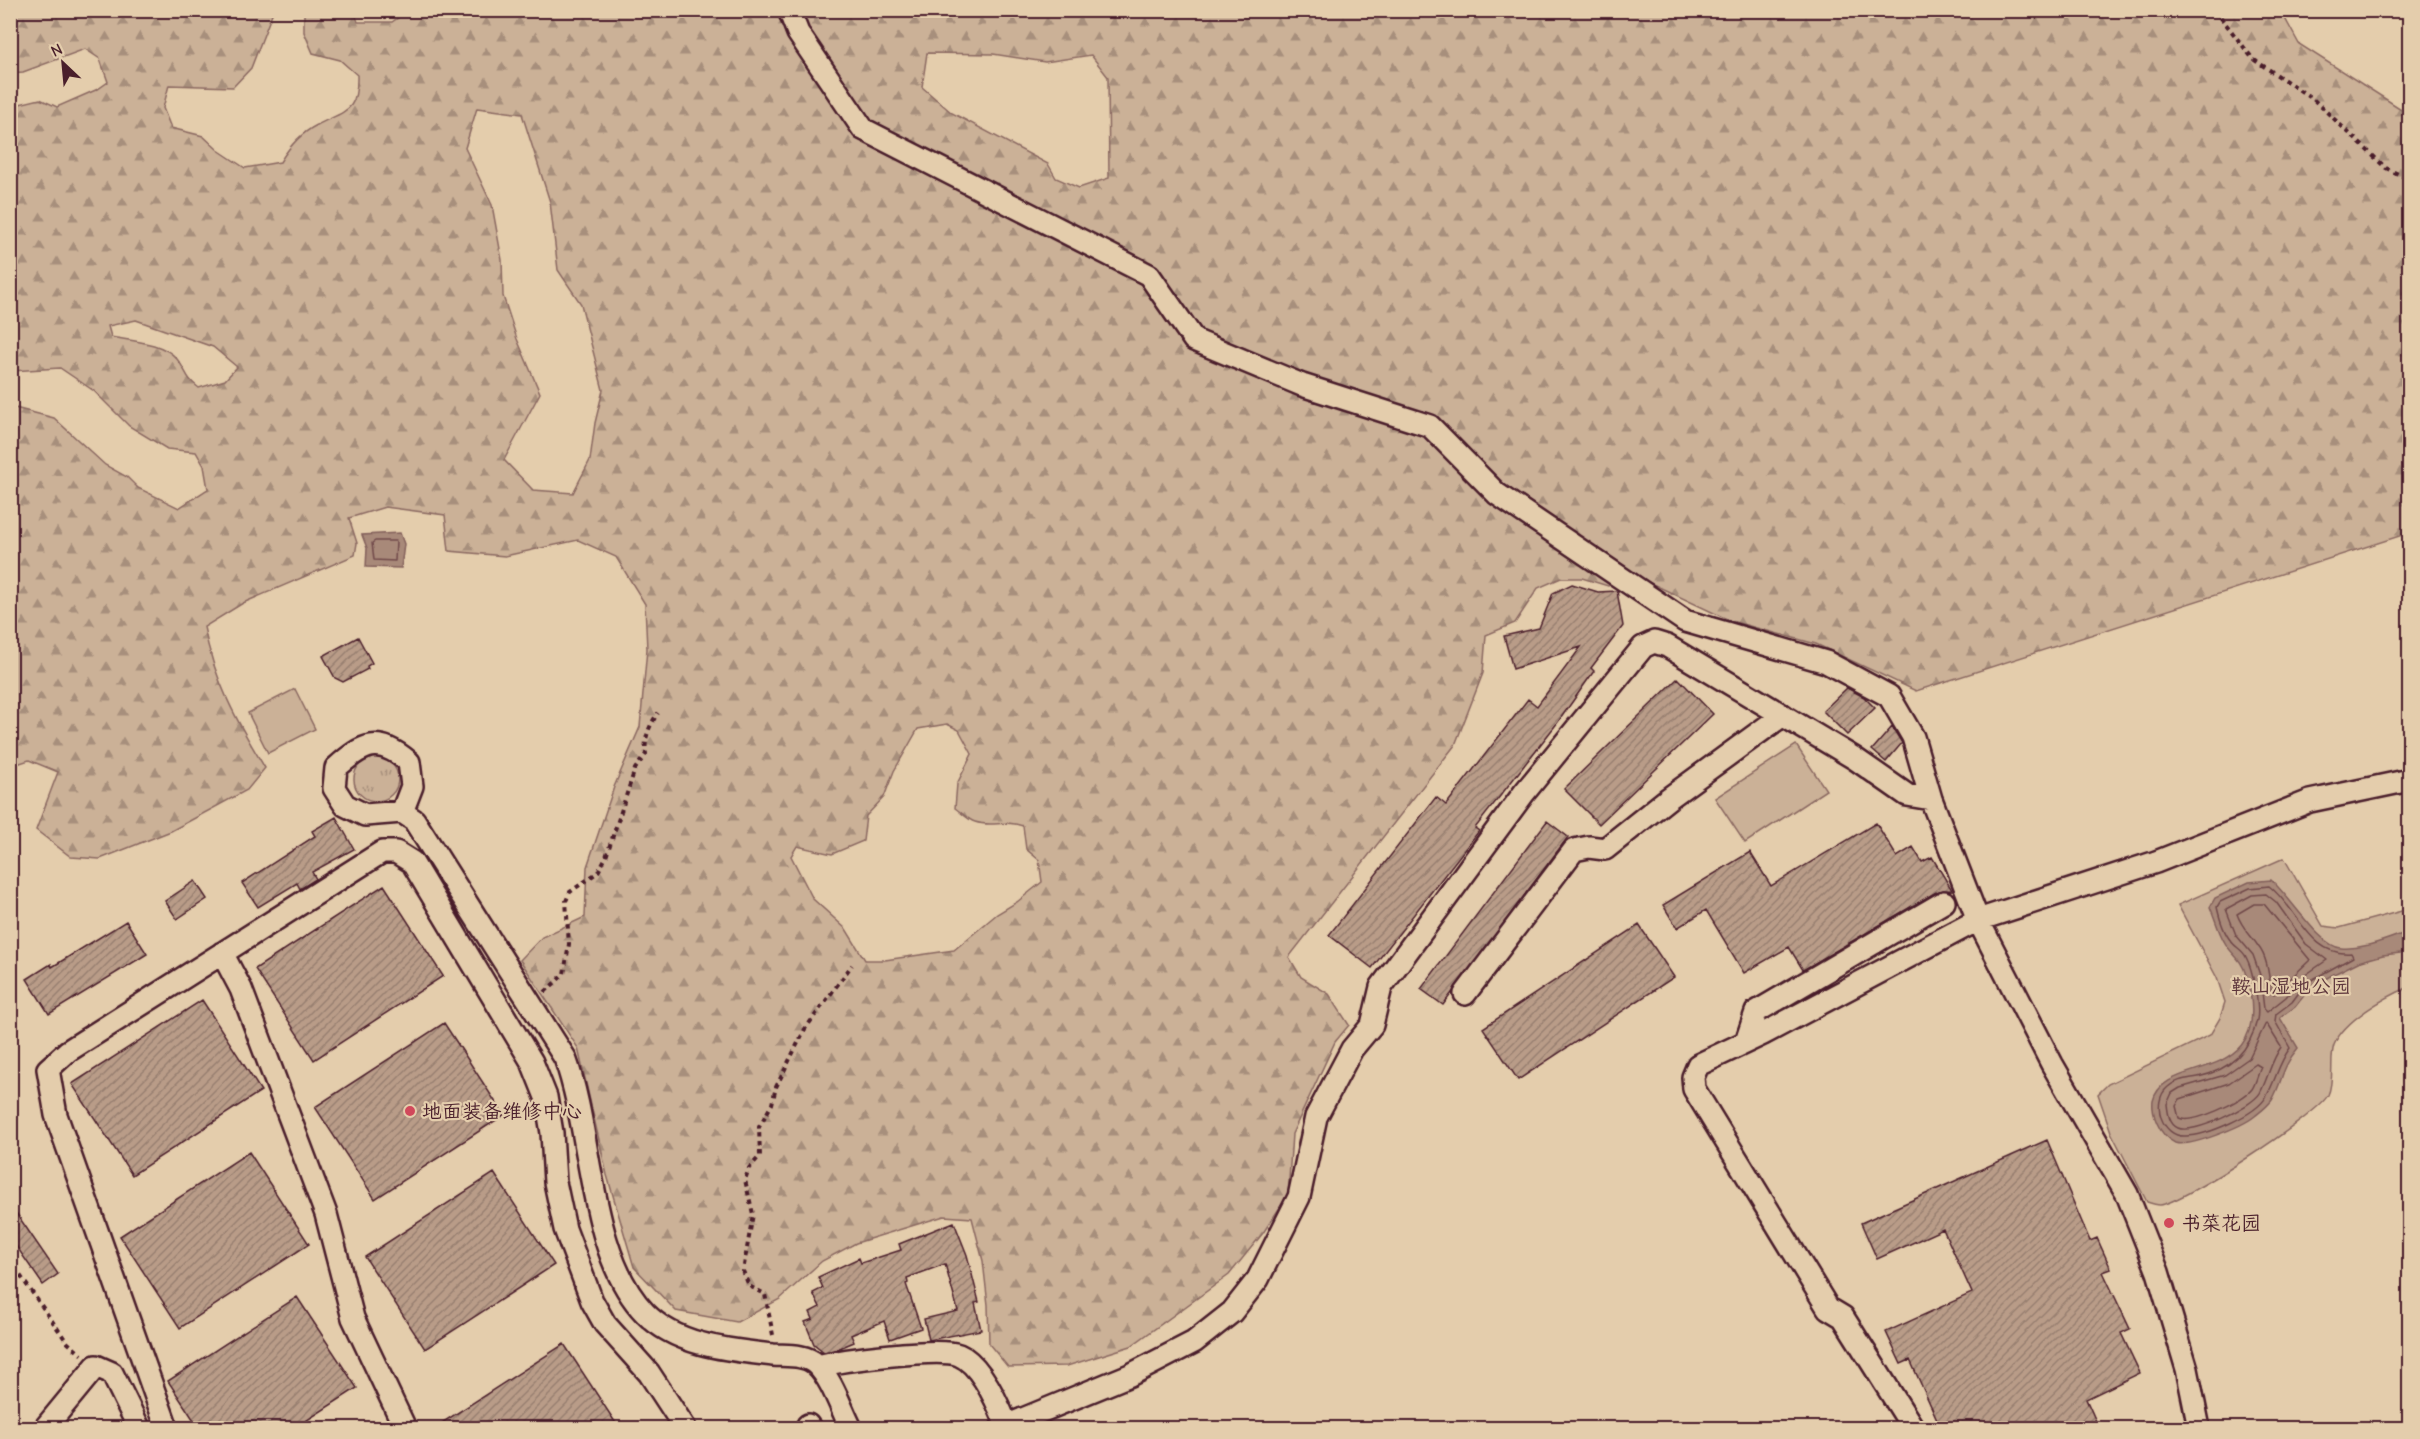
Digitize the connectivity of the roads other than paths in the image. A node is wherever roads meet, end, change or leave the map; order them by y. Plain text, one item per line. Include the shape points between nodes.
1 (789, 10) edge
2 (1783, 715) junction
3 (2409, 780) edge
4 (1931, 799) junction
5 (402, 812) dead end
6 (1944, 902) dead end
7 (1978, 920) junction
8 (222, 953) junction
9 (1466, 994) dead end
10 (1746, 1042) junction
11 (818, 1366) junction
12 (1004, 1427) edge
13 (45, 1428) edge
14 (139, 1428) edge
15 (167, 1428) edge
16 (405, 1428) edge
17 (685, 1428) edge
18 (851, 1428) edge
19 (1913, 1428) edge
20 (2199, 1428) edge

1 - 4 street via 798,33 863,129 1149,275 1194,340 1302,385 1430,426 1497,494 1685,621 1826,662 1889,696 1913,737
2 - 4 street via 1908,795
2 - 9 street via 1605,849 1574,850
2 - 12 street via 1667,645 1654,642 1643,647 1524,793 1381,987 1372,1025 1352,1048 1324,1096 1299,1197 1258,1279 1232,1312 1194,1342 1130,1375
3 - 7 street via 2310,801 2156,862
4 - 7 street
5 - 11 street via 414,820 565,1058 586,1135 591,1181 615,1264 645,1313 665,1329 693,1341 732,1351 807,1357
6 - 10 street via 1756,1012
7 - 10 street
7 - 20 street via 2052,1064 2127,1194 2158,1272 2187,1369
8 - 15 street via 68,1051 48,1069 56,1115
8 - 16 street via 241,989 326,1214 353,1318
8 - 17 street via 382,852 396,852 412,862 532,1062 546,1097 555,1182 565,1229 592,1302 605,1324 649,1373
10 - 19 street via 1698,1065 1694,1089 1828,1308 1843,1317
11 - 12 street via 854,1358 959,1355 973,1366 996,1398
11 - 18 street
13 - 14 street via 96,1366 112,1373

